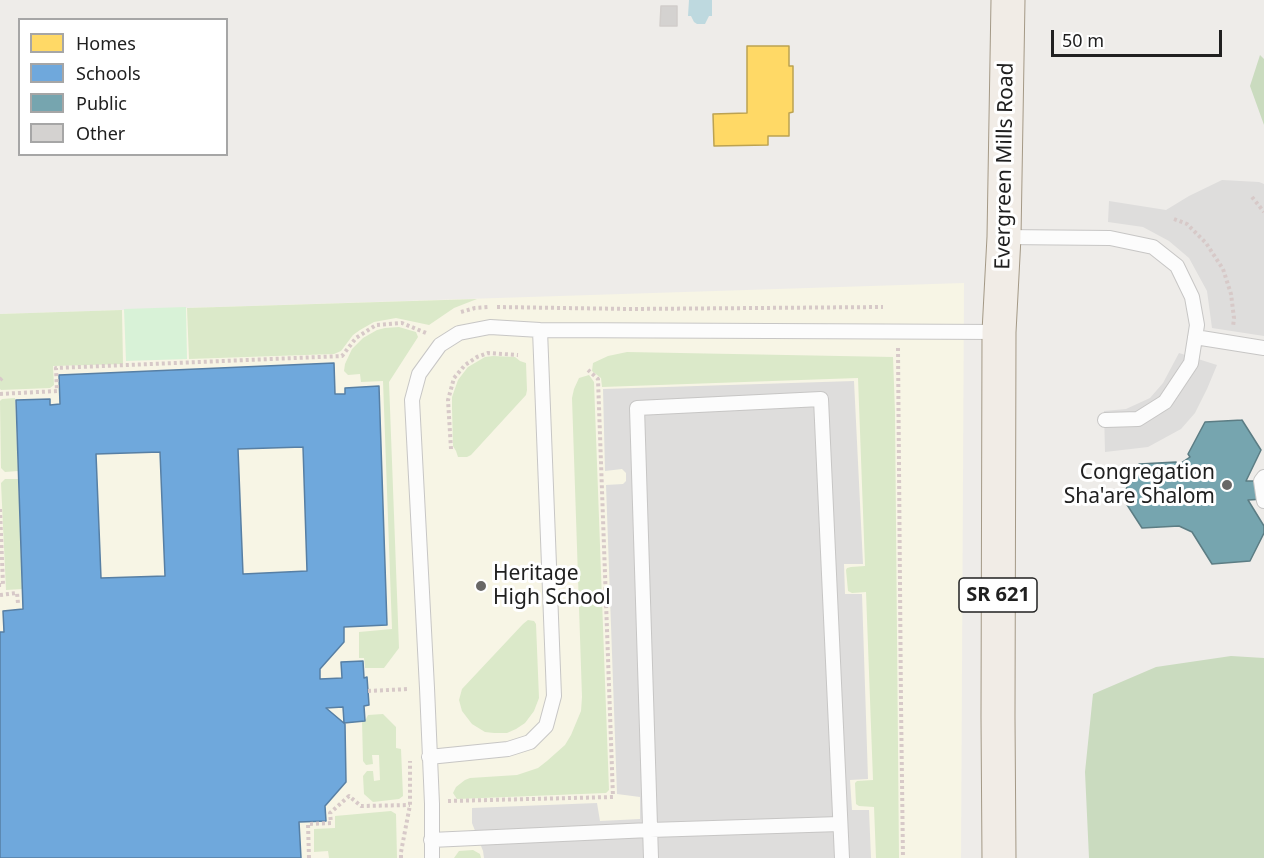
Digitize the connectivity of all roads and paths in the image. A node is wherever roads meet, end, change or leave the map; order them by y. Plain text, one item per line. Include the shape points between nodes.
1 (1008, 0) edge
2 (1252, 197) dead end
3 (1264, 212) edge
4 (1174, 219) dead end
5 (1004, 237) junction
6 (883, 307) dead end
7 (460, 312) dead end
8 (434, 326) dead end
9 (540, 330) junction
10 (898, 332) junction
11 (999, 332) junction
12 (426, 333) junction
13 (1195, 337) junction
14 (420, 343) dead end
15 (1232, 343) junction
16 (1264, 348) edge
17 (518, 355) dead end
18 (588, 370) dead end
19 (0, 394) edge
20 (1105, 420) dead end
21 (451, 449) dead end
22 (1264, 477) edge
23 (1264, 501) edge
24 (0, 509) edge
25 (0, 585) edge
26 (0, 595) edge
27 (18, 603) dead end
28 (368, 691) dead end
29 (410, 700) dead end
30 (429, 757) junction
31 (410, 758) dead end
32 (447, 801) dead end
33 (410, 805) junction
34 (420, 805) dead end
35 (840, 824) junction
36 (650, 830) junction
37 (431, 840) junction
38 (309, 858) edge
39 (401, 858) edge
40 (432, 858) edge
41 (651, 858) edge
42 (842, 858) edge
43 (903, 858) edge
44 (999, 858) edge

1 - 5 main road, Evergreen Mills Road / SR 621
2 - 3 path
4 - 15 path via 1187,224 1206,243 1223,269 1234,318
5 - 11 main road, Evergreen Mills Road / SR 621
5 - 13 lane via 1110,238 1153,247 1177,266 1192,297
6 - 7 path via 488,307
8 - 12 path
9 - 10 lane
9 - 30 lane via 554,696 546,726 530,742 508,749
9 - 30 lane via 490,327 459,333 434,351 419,374 412,400
10 - 11 lane
10 - 43 path
11 - 44 main road, SR 621
12 - 14 path
12 - 19 path via 402,323 375,325 356,338 342,356 56,368 57,391
13 - 15 lane
13 - 20 lane via 1191,363 1165,402 1138,419
15 - 16 lane
17 - 21 path via 488,353 465,365 454,378 448,400
18 - 32 path via 598,379 613,797
22 - 23 lane
24 - 25 path
26 - 27 path via 17,593
28 - 29 path via 410,689
30 - 37 lane
31 - 33 path
33 - 34 path
33 - 38 path via 361,806 349,796 330,813 330,823 308,824
33 - 39 path
35 - 36 lane
35 - 36 lane via 821,399 637,408
35 - 42 lane
36 - 37 lane
36 - 41 lane
37 - 40 lane

